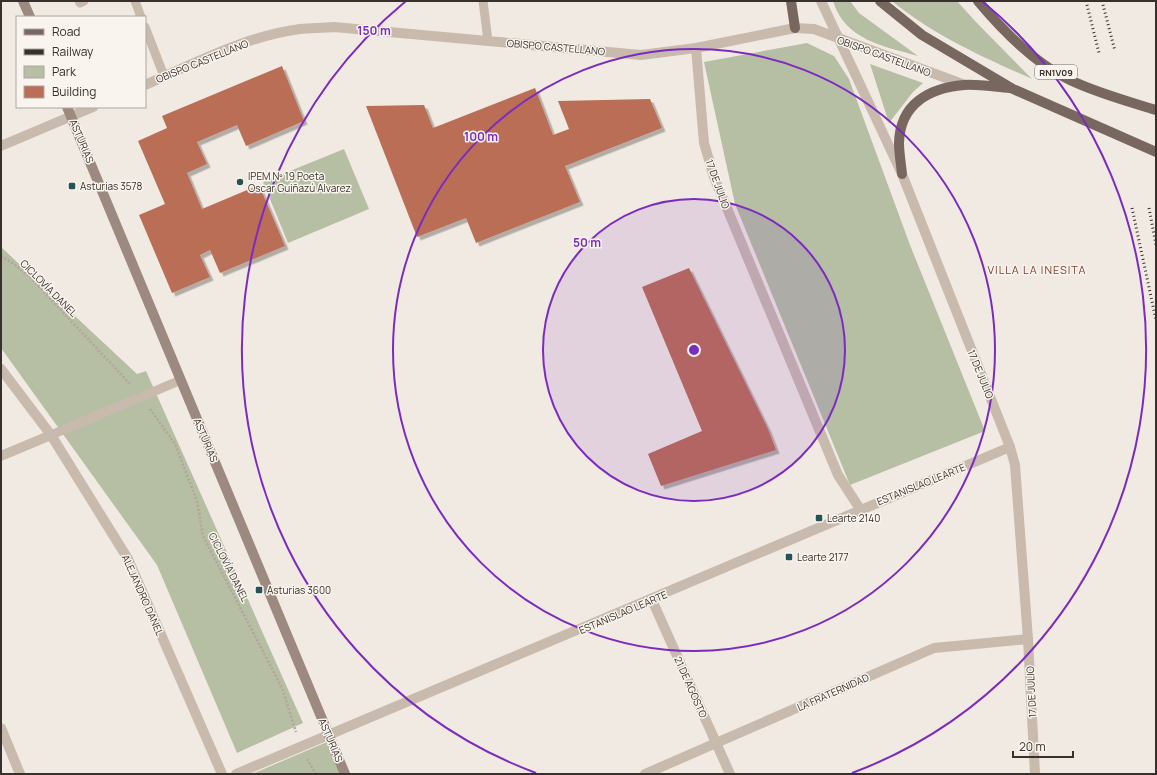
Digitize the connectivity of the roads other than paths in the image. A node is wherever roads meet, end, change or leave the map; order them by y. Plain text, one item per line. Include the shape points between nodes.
1 (23, 1) edge
2 (79, 1) edge
3 (84, 1) edge
4 (135, 1) edge
5 (483, 1) edge
6 (791, 1) edge
7 (822, 1) edge
8 (880, 1) edge
9 (978, 1) edge
10 (30, 16) edge
11 (141, 16) edge
12 (795, 28) junction
13 (146, 30) edge
14 (840, 39) junction
15 (488, 41) junction
16 (696, 48) junction
17 (164, 76) junction
18 (146, 85) edge
19 (965, 85) junction
20 (1013, 89) junction
21 (89, 108) edge
22 (1156, 110) edge
23 (70, 112) edge
24 (1, 146) edge
25 (1156, 152) edge
26 (902, 174) junction
27 (1, 369) edge
28 (181, 380) junction
29 (51, 434) junction
30 (1010, 447) junction
31 (1, 456) edge
32 (860, 509) junction
33 (652, 600) junction
34 (1028, 639) junction
35 (1, 728) edge
36 (329, 736) junction
37 (716, 744) junction
38 (20, 774) edge
39 (222, 774) edge
40 (236, 774) edge
41 (345, 774) edge
42 (645, 774) edge
43 (730, 774) edge
44 (1035, 774) edge

1 - 10 street
2 - 3 lane
4 - 11 lane
5 - 15 lane
6 - 12 main road
7 - 14 street, 17 DE JULIO
8 - 20 main road via 922,35
9 - 22 main road, RN1V09 via 999,26 1055,72 1087,88
12 - 14 street, OBISPO CASTELLANO via 814,29
12 - 16 street, OBISPO CASTELLANO
13 - 17 lane
14 - 19 street, OBISPO CASTELLANO
14 - 26 street, 17 DE JULIO
15 - 16 street, OBISPO CASTELLANO via 641,55
15 - 17 street, OBISPO CASTELLANO via 334,27 299,30 227,49
16 - 32 street, 17 DE JULIO via 704,144 714,177 838,475
17 - 18 street, OBISPO CASTELLANO
19 - 20 main road
19 - 26 main road via 939,90 924,96 912,105 903,121 899,143
20 - 25 main road
21 - 23 street
23 - 24 street
23 - 28 street, ASTURIAS
26 - 30 street, 17 DE JULIO
27 - 29 street, ALEJANDRO DANEL
28 - 29 lane
28 - 36 street, ASTURIAS
29 - 31 street
29 - 39 street, ALEJANDRO DANEL via 128,559
30 - 32 street, ESTANISLAO LEARTE
30 - 34 street, 17 DE JULIO via 1015,465
32 - 33 street, ESTANISLAO LEARTE
33 - 36 street, ESTANISLAO LEARTE
33 - 37 street, 21 DE AGOSTO
34 - 37 street, LA FRATERNIDAD via 934,648
34 - 44 street, 17 DE JULIO
35 - 38 street
36 - 40 street, ESTANISLAO LEARTE
36 - 41 street, ASTURIAS
37 - 42 street, LA FRATERNIDAD
37 - 43 street, 21 DE AGOSTO

